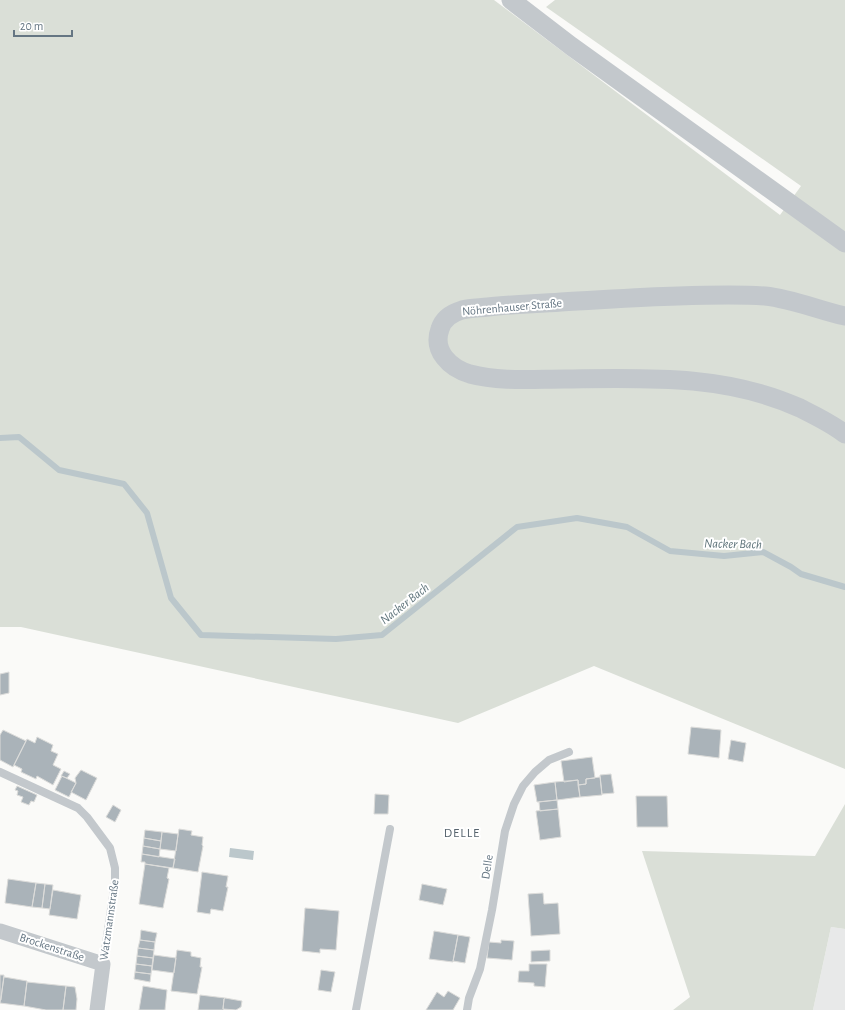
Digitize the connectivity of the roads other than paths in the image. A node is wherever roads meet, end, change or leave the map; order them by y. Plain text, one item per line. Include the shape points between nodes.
1 (511, 0) edge
2 (845, 243) edge
3 (845, 316) edge
4 (845, 434) edge
5 (569, 752) dead end
6 (0, 772) edge
7 (390, 829) dead end
8 (0, 931) edge
9 (103, 964) junction
10 (97, 1010) edge
11 (356, 1010) edge
12 (467, 1010) edge

1 - 2 street
3 - 4 street, Nöhrenhauser Straße via 787,299 766,296 621,298 464,310 451,315 443,322 438,341 447,362 470,374 509,379 659,379 713,383 750,390 784,401 824,420
5 - 12 lane, Delle via 549,760 535,772 523,786 514,804 505,831 480,969
6 - 9 lane, Watzmannstraße via 78,808 95,826 110,848 115,868 115,882
7 - 11 lane
8 - 9 street, Brockenstraße
9 - 10 street, Watzmannstraße

